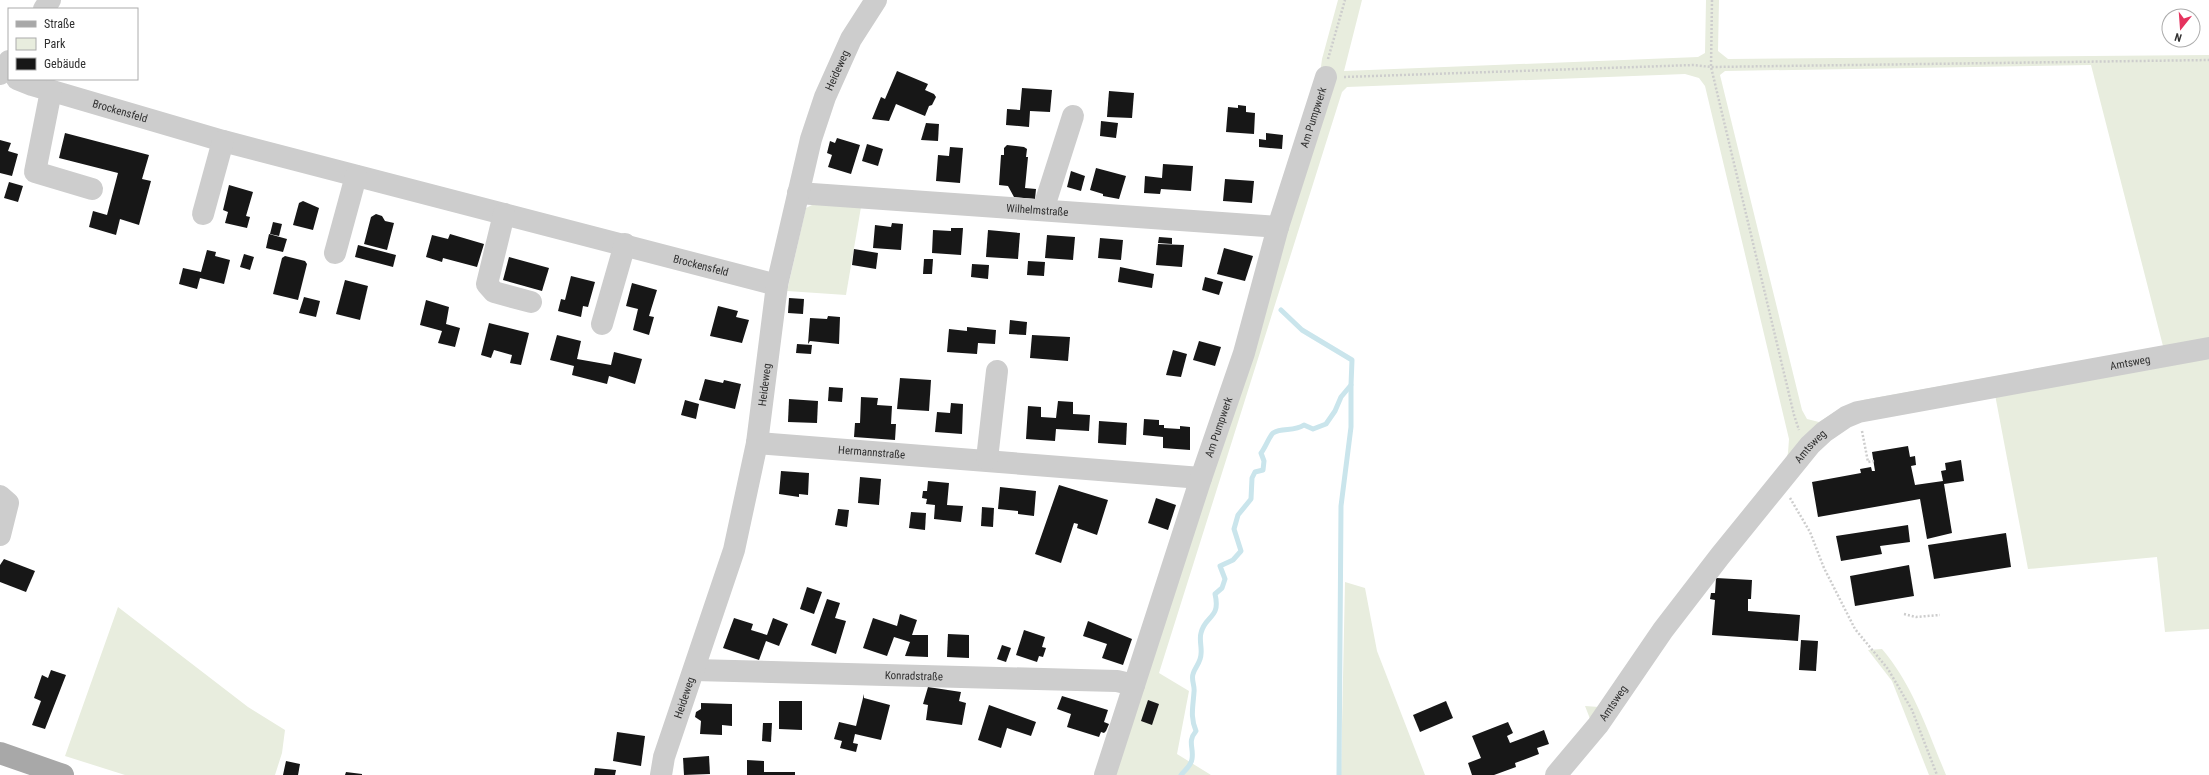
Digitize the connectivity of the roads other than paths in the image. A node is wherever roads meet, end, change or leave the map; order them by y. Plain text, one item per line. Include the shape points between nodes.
1 (876, 0) edge
2 (1326, 77) road end
3 (26, 80) edge
4 (51, 91) junction
5 (1073, 116) dead end
6 (223, 141) junction
7 (356, 176) junction
8 (92, 189) dead end
9 (798, 193) junction
10 (1043, 210) junction
11 (203, 214) dead end
12 (504, 214) junction
13 (1278, 227) junction
14 (625, 244) junction
15 (335, 253) dead end
16 (777, 285) junction
17 (531, 302) dead end
18 (602, 324) dead end
19 (2209, 348) edge
20 (997, 371) dead end
21 (757, 443) junction
22 (986, 460) junction
23 (1201, 478) junction
24 (2, 497) edge
25 (0, 535) edge
26 (694, 670) junction
27 (1134, 685) junction
28 (0, 753) edge
29 (63, 775) edge
30 (661, 775) edge
31 (1106, 775) edge
32 (1556, 775) edge

1 - 9 street, Heideweg via 851,39 825,97 811,139
2 - 13 street, Am Pumpwerk
3 - 4 street, Brockensfeld
4 - 6 street, Brockensfeld
4 - 8 street via 35,172
5 - 10 street
6 - 7 street, Brockensfeld
6 - 11 street
7 - 12 street, Brockensfeld
7 - 15 street
9 - 10 street, Wilhelmstraße
9 - 16 street, Heideweg
10 - 13 street, Wilhelmstraße
12 - 14 street, Brockensfeld
12 - 17 street via 487,284 494,292
13 - 23 street, Am Pumpwerk via 1244,353
14 - 16 street, Brockensfeld
14 - 18 street
16 - 21 street, Heideweg
19 - 32 street, Amtsweg via 1858,412 1846,417 1810,445 1720,556 1663,630 1598,725
20 - 22 street
21 - 22 street, Hermannstraße
21 - 26 street, Heideweg via 734,550
22 - 23 street, Hermannstraße
23 - 27 street, Am Pumpwerk
24 - 25 street via 8,503
26 - 27 street, Konradstraße via 1116,681
26 - 30 street, Heideweg via 664,756
27 - 31 street, Am Pumpwerk
28 - 29 main road

